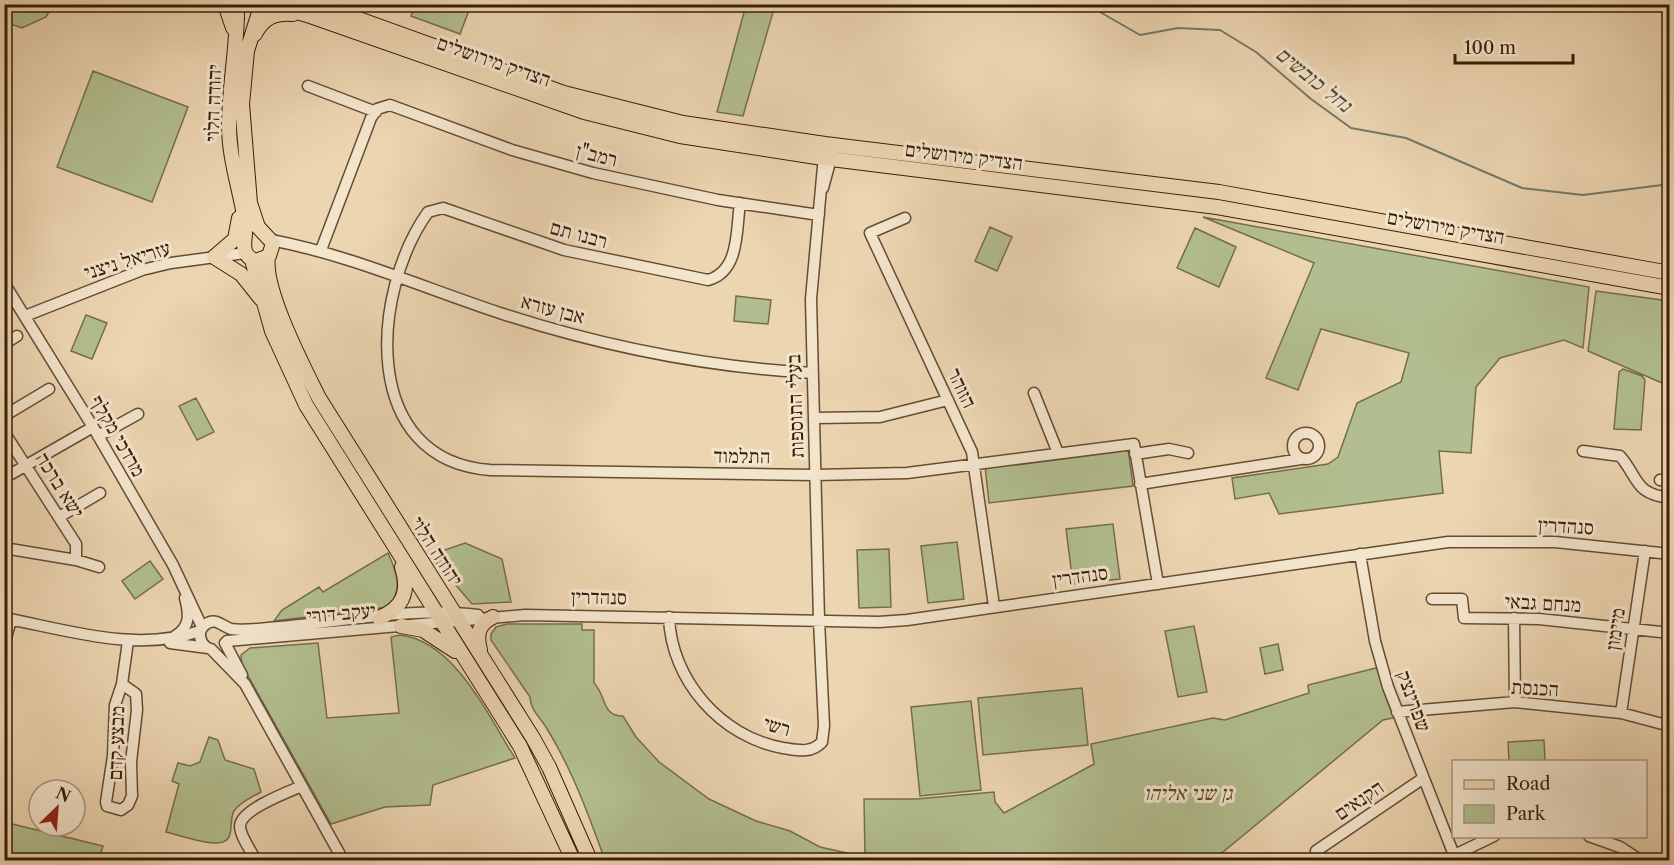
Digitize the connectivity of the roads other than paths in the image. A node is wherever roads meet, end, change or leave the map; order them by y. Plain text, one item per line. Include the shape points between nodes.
1 (225, 4) edge
2 (239, 4) edge
3 (264, 5) edge
4 (312, 10) edge
5 (242, 44) junction
6 (308, 86) dead end
7 (375, 112) junction
8 (828, 151) junction
9 (238, 195) junction
10 (740, 203) junction
11 (819, 215) junction
12 (905, 218) dead end
13 (268, 236) junction
14 (246, 238) junction
15 (293, 244) junction
16 (321, 250) junction
17 (248, 256) junction
18 (269, 256) junction
19 (214, 257) junction
20 (1670, 273) edge
21 (398, 278) junction
22 (4, 283) edge
23 (1670, 288) edge
24 (264, 303) junction
25 (25, 316) junction
26 (17, 336) dead end
27 (4, 344) edge
28 (812, 373) junction
29 (49, 389) dead end
30 (1034, 393) dead end
31 (948, 400) junction
32 (138, 414) dead end
33 (4, 416) edge
34 (815, 418) junction
35 (95, 431) junction
36 (4, 432) edge
37 (1583, 451) dead end
38 (1058, 453) junction
39 (1188, 453) dead end
40 (1135, 454) junction
41 (1301, 459) dead end
42 (975, 464) junction
43 (26, 465) junction
44 (815, 475) junction
45 (4, 478) edge
46 (1140, 484) junction
47 (100, 493) dead end
48 (1670, 498) edge
49 (58, 517) junction
50 (4, 548) edge
51 (1645, 551) junction
52 (1360, 554) junction
53 (1670, 554) edge
54 (399, 556) junction
55 (76, 560) junction
56 (99, 567) dead end
57 (181, 581) junction
58 (1158, 584) junction
59 (1432, 599) dead end
60 (994, 606) junction
61 (438, 616) junction
62 (456, 616) junction
63 (493, 617) junction
64 (669, 617) junction
65 (379, 618) junction
66 (1514, 618) junction
67 (8, 619) edge
68 (819, 620) junction
69 (219, 623) junction
70 (401, 626) junction
71 (201, 629) junction
72 (1634, 629) junction
73 (1670, 633) edge
74 (255, 638) junction
75 (151, 639) junction
76 (128, 641) junction
77 (226, 642) junction
78 (4, 645) edge
79 (208, 648) junction
80 (481, 655) junction
81 (468, 663) junction
82 (241, 672) junction
83 (122, 684) junction
84 (245, 684) junction
85 (1515, 702) junction
86 (1397, 712) junction
87 (1621, 713) junction
88 (1670, 726) edge
89 (1422, 778) junction
90 (302, 786) junction
91 (1492, 838) edge
92 (1592, 838) edge
93 (1316, 851) dead end
94 (1449, 858) edge
95 (256, 861) edge
96 (343, 861) edge
97 (573, 861) edge
98 (590, 861) edge
99 (1640, 861) edge

1 - 5 main road
2 - 3 main road, הצדיק מירושלים via 251,8
2 - 5 main road, יהודה הלוי
3 - 4 main road, הצדיק מירושלים
3 - 5 main road, יהודה הלוי
4 - 5 main road via 274,15
4 - 8 main road, הצדיק מירושלים via 527,94 616,121 680,136
5 - 9 main road, יהודה הלוי via 229,127
5 - 13 main road, יהודה הלוי via 242,104 250,203 255,222
6 - 7 street, רמב"ן
7 - 10 street, רמב"ן via 396,106 545,160 655,188
7 - 16 street
8 - 11 street, בעלי התוספות
8 - 20 main road, הצדיק מירושלים via 1219,192
8 - 23 main road, הצדיק מירושלים via 1217,207
9 - 14 main road, יהודה הלוי
9 - 19 main road via 235,239
10 - 11 street, רמב"ן
10 - 21 street, רבנו תם via 730,266 708,280 564,250 443,208 428,212 420,224
11 - 28 street, בעלי התוספות via 811,299
12 - 31 street, הזוהר via 870,233
13 - 14 main road via 252,233
13 - 15 street, אבן עזרא
13 - 18 main road via 273,247
14 - 17 main road
15 - 16 street, אבן עזרא
15 - 18 street via 284,245
16 - 21 street, אבן עזרא
17 - 18 main road via 260,261
17 - 19 street, עזריאל ניצני
17 - 24 main road, יהודה הלוי
18 - 62 main road, יהודה הלוי via 267,275 272,290 319,398
19 - 24 main road via 241,274
19 - 25 street, עזריאל ניצני via 142,270
21 - 28 street, אבן עזרא via 502,314 628,348 740,367
21 - 44 street, התלמוד via 390,302 386,338 392,389 414,432 448,460 490,470
22 - 25 street, מרדכי מקלף
24 - 54 main road, יהודה הלוי via 281,355 306,405
25 - 35 street, מרדכי מקלף
26 - 27 street
28 - 34 street, בעלי התוספות
29 - 33 street
30 - 38 street
31 - 34 street via 880,417
31 - 42 street, הזוהר
32 - 35 street
34 - 44 street, בעלי התוספות
35 - 43 street
35 - 57 street, מרדכי מקלף
36 - 43 street, ישא ברכה
37 - 48 street via 1620,456 1641,489
38 - 40 street, התלמוד via 1134,444
38 - 42 street, התלמוד
39 - 40 street via 1169,449
40 - 46 street
41 - 46 street
42 - 44 street, התלמוד via 907,473
42 - 60 street, הזוהר
43 - 45 street
43 - 49 street, ישא ברכה
44 - 68 street, בעלי התוספות
46 - 58 street
47 - 49 street
49 - 55 street, ישא ברכה via 76,544
50 - 55 street
51 - 52 street, סנהדרין via 1555,542 1493,541 1438,543
51 - 53 street, סנהדרין
51 - 72 street, מיימון
52 - 58 street, סנהדרין
52 - 86 street, שפרינצק via 1375,641
54 - 61 main road, יהודה הלוי
54 - 65 main road via 405,593 395,609
55 - 56 street
57 - 69 street, מרדכי מקלף
57 - 71 street, מרדכי מקלף
57 - 75 street via 188,623 182,632
58 - 60 street, סנהדרין
59 - 66 street, מנחם גבאי via 1462,598 1464,618
60 - 68 street, סנהדרין via 907,620
61 - 62 street, יעקב דורי
61 - 65 street, יעקב דורי
61 - 70 street, יעקב דורי
61 - 81 main road, יהודה הלוי
62 - 63 street, סנהדרין
62 - 80 main road, יהודה הלוי
63 - 64 street, סנהדרין
63 - 80 main road via 479,631
64 - 68 street, סנהדרין
64 - 68 street, רשי via 680,662 706,706 739,732 776,747 798,750 817,747 823,737
65 - 69 street, יעקב דורי via 266,629 232,629
66 - 72 street, מנחם גבאי
66 - 85 street
67 - 76 street
67 - 78 street
69 - 71 street
69 - 77 street via 227,633
70 - 74 street, יעקב דורי
70 - 81 main road via 432,634
71 - 75 street via 189,635
71 - 79 street via 201,640
72 - 73 street, מנחם גבאי
72 - 87 street, מיימון
74 - 77 street, יעקב דורי
74 - 82 street via 244,643 238,652
75 - 76 street
75 - 79 street
76 - 83 street, מבצע קדם
77 - 79 street via 219,648
77 - 82 street
79 - 84 street
80 - 98 main road, יהודה הלוי via 549,768
81 - 97 main road, יהודה הלוי via 535,774
82 - 84 street
83 - 83 street, מבצע קדם via 115,705 106,802 107,806 121,810 132,796 130,762 137,700 136,694
84 - 90 street
85 - 86 street, הכנסת
85 - 87 street, הכנסת
86 - 89 street, שפרינצק
87 - 88 street, הכנסת
89 - 93 street, הקנאים
89 - 94 street, שפרינצק
90 - 95 street via 251,810 241,821 240,828
90 - 96 street
91 - 94 street
92 - 99 street via 1620,847

